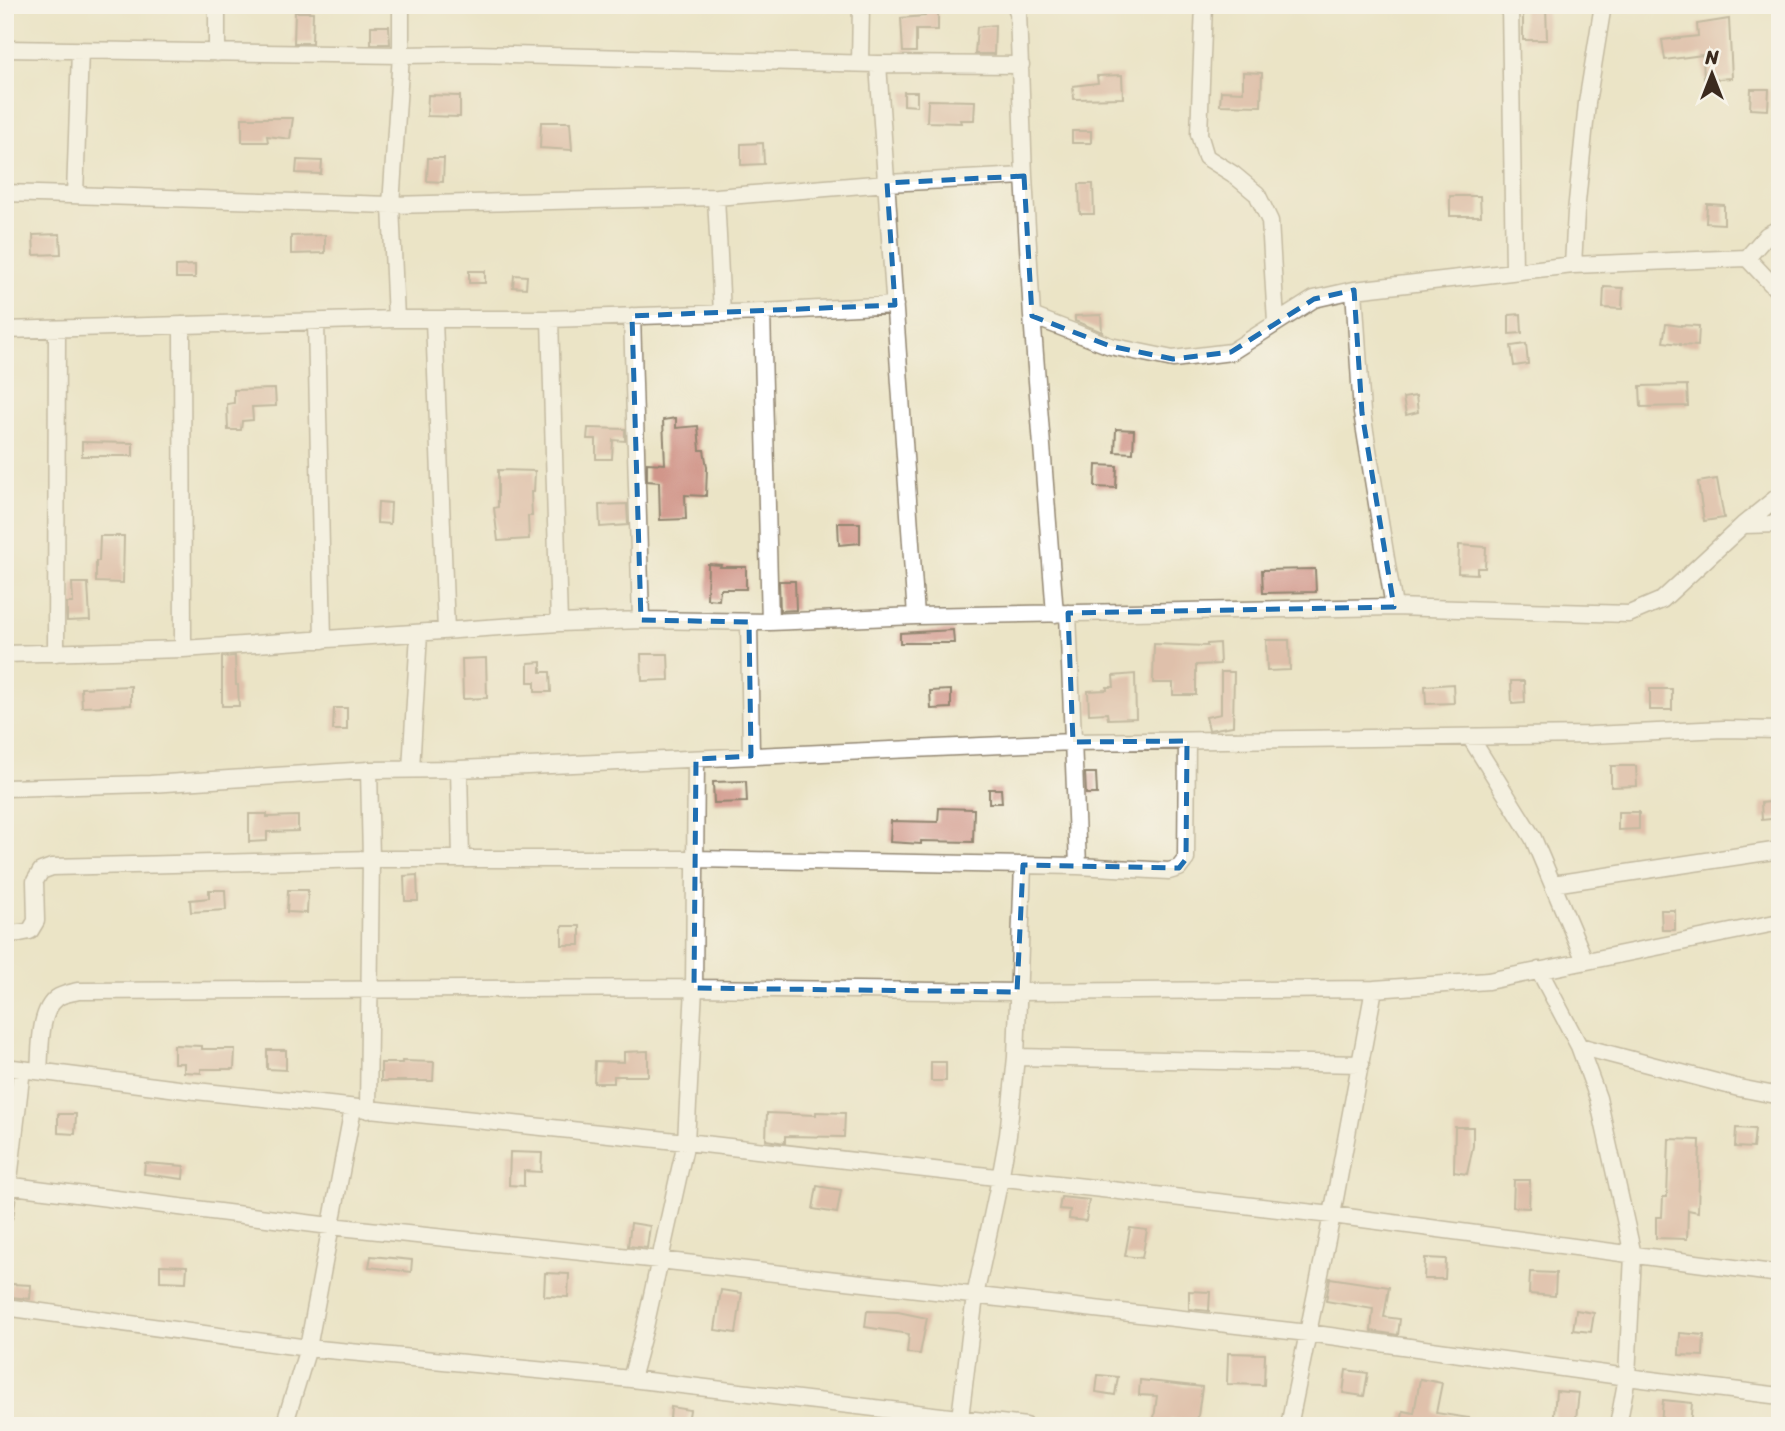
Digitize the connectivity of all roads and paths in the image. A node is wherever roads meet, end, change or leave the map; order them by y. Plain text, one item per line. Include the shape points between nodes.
1 (217, 5) edge
2 (401, 5) edge
3 (861, 5) edge
4 (1015, 5) edge
5 (1204, 5) edge
6 (1510, 5) edge
7 (1605, 5) edge
8 (5, 49) edge
9 (80, 50) junction
10 (217, 53) junction
11 (401, 55) junction
12 (860, 63) junction
13 (878, 64) junction
14 (1021, 65) junction
15 (1024, 176) junction
16 (887, 183) junction
17 (5, 193) edge
18 (75, 195) junction
19 (716, 197) junction
20 (391, 205) junction
21 (1780, 228) edge
22 (1747, 258) junction
23 (1573, 265) junction
24 (1514, 271) junction
25 (1354, 290) junction
26 (1780, 293) edge
27 (895, 305) junction
28 (762, 312) junction
29 (722, 313) junction
30 (632, 316) junction
31 (1032, 316) junction
32 (550, 318) junction
33 (396, 319) junction
34 (434, 320) junction
35 (316, 322) junction
36 (1276, 322) junction
37 (182, 325) junction
38 (57, 329) junction
39 (5, 330) edge
40 (1780, 495) edge
41 (1780, 524) edge
42 (1743, 525) junction
43 (1394, 607) junction
44 (1061, 613) junction
45 (916, 616) junction
46 (642, 620) junction
47 (749, 622) junction
48 (770, 622) junction
49 (559, 623) junction
50 (446, 631) junction
51 (419, 633) junction
52 (323, 640) junction
53 (183, 649) junction
54 (56, 653) junction
55 (5, 654) edge
56 (1780, 730) edge
57 (1470, 737) junction
58 (1187, 741) junction
59 (1073, 742) junction
60 (751, 756) junction
61 (696, 759) junction
62 (411, 769) junction
63 (459, 769) junction
64 (369, 770) junction
65 (5, 788) edge
66 (1780, 850) edge
67 (371, 859) junction
68 (461, 859) junction
69 (695, 859) junction
70 (1023, 865) junction
71 (1078, 866) junction
72 (1553, 884) junction
73 (1780, 922) edge
74 (5, 934) edge
75 (1585, 961) junction
76 (1539, 970) junction
77 (694, 988) junction
78 (370, 989) junction
79 (1374, 989) junction
80 (1017, 992) junction
81 (1579, 1046) junction
82 (1016, 1057) junction
83 (1361, 1064) junction
84 (5, 1068) edge
85 (30, 1070) junction
86 (1780, 1096) edge
87 (360, 1109) junction
88 (686, 1142) junction
89 (1000, 1179) junction
90 (7, 1185) edge
91 (5, 1214) edge
92 (1332, 1214) junction
93 (330, 1226) junction
94 (1633, 1255) junction
95 (659, 1260) junction
96 (1780, 1274) edge
97 (975, 1296) junction
98 (5, 1307) edge
99 (1308, 1333) junction
100 (307, 1348) junction
101 (1627, 1377) junction
102 (631, 1379) junction
103 (1780, 1396) edge
104 (959, 1422) edge
105 (284, 1426) edge
106 (1026, 1426) edge
107 (1289, 1426) edge
108 (1618, 1426) edge

1 - 10 street
2 - 11 street
3 - 12 street
4 - 14 street
5 - 36 street via 1199,134 1206,156 1257,194 1270,221
6 - 24 street
7 - 23 street via 1587,103
8 - 9 street
9 - 10 street
9 - 18 street
10 - 11 street
11 - 12 street
11 - 20 street
12 - 13 street
13 - 14 street
13 - 16 street
14 - 15 street
15 - 16 street
15 - 31 street
16 - 19 street
16 - 27 street
17 - 18 street
18 - 20 street
19 - 20 street
19 - 29 street
20 - 33 street
21 - 22 street via 1767,235
22 - 23 street
22 - 26 street
23 - 24 street
24 - 25 street
25 - 36 street via 1314,299
25 - 43 street via 1362,413
27 - 28 street
27 - 45 street
28 - 29 street
28 - 48 street
29 - 30 street
30 - 32 street
30 - 46 street
31 - 36 street via 1110,346 1172,359 1231,352
31 - 44 street
32 - 34 street
32 - 49 street
33 - 34 street
33 - 35 street
34 - 50 street
35 - 37 street
35 - 52 street
37 - 38 street
37 - 53 street
38 - 39 street
38 - 54 street
40 - 42 street
41 - 42 street
42 - 43 street via 1662,600 1629,614
43 - 44 street
44 - 45 street
44 - 59 street
45 - 48 street
46 - 47 street
46 - 49 street
47 - 48 street
47 - 60 street
49 - 50 street
50 - 51 street
51 - 52 street
51 - 62 street
52 - 53 street
53 - 54 street
54 - 55 street
56 - 57 street
57 - 58 street
57 - 72 street via 1533,838
58 - 59 street
58 - 71 street via 1186,859 1179,868
59 - 60 street
59 - 71 street
60 - 61 street
61 - 63 street
61 - 69 street
62 - 63 street
62 - 64 street
63 - 68 street
64 - 65 street
64 - 67 street
66 - 72 street
67 - 68 street
67 - 74 street via 52,867 41,871 35,881 36,921 30,931
67 - 78 street
68 - 69 street
69 - 70 street
69 - 77 street
70 - 71 street
70 - 80 street
72 - 75 street
73 - 75 street
75 - 76 street
76 - 79 street via 1488,981
76 - 81 street
77 - 78 street
77 - 80 street
77 - 88 street
78 - 85 street via 78,991 58,997 48,1008
78 - 87 street
79 - 80 street
79 - 83 street
80 - 82 street
81 - 86 street
81 - 94 street via 1598,1098
82 - 83 street
82 - 89 street
83 - 92 street
84 - 85 street
85 - 87 street
85 - 90 street
87 - 88 street
87 - 93 street
88 - 89 street
88 - 95 street
89 - 92 street
89 - 97 street
90 - 91 street
90 - 93 street
92 - 94 street
92 - 99 street
93 - 95 street
93 - 100 street
94 - 96 street
94 - 101 street
95 - 97 street
95 - 102 street
97 - 99 street
97 - 104 street
98 - 100 street
99 - 101 street
99 - 107 street
100 - 102 street
100 - 105 street
101 - 103 street
101 - 108 street
102 - 104 street
104 - 106 street

